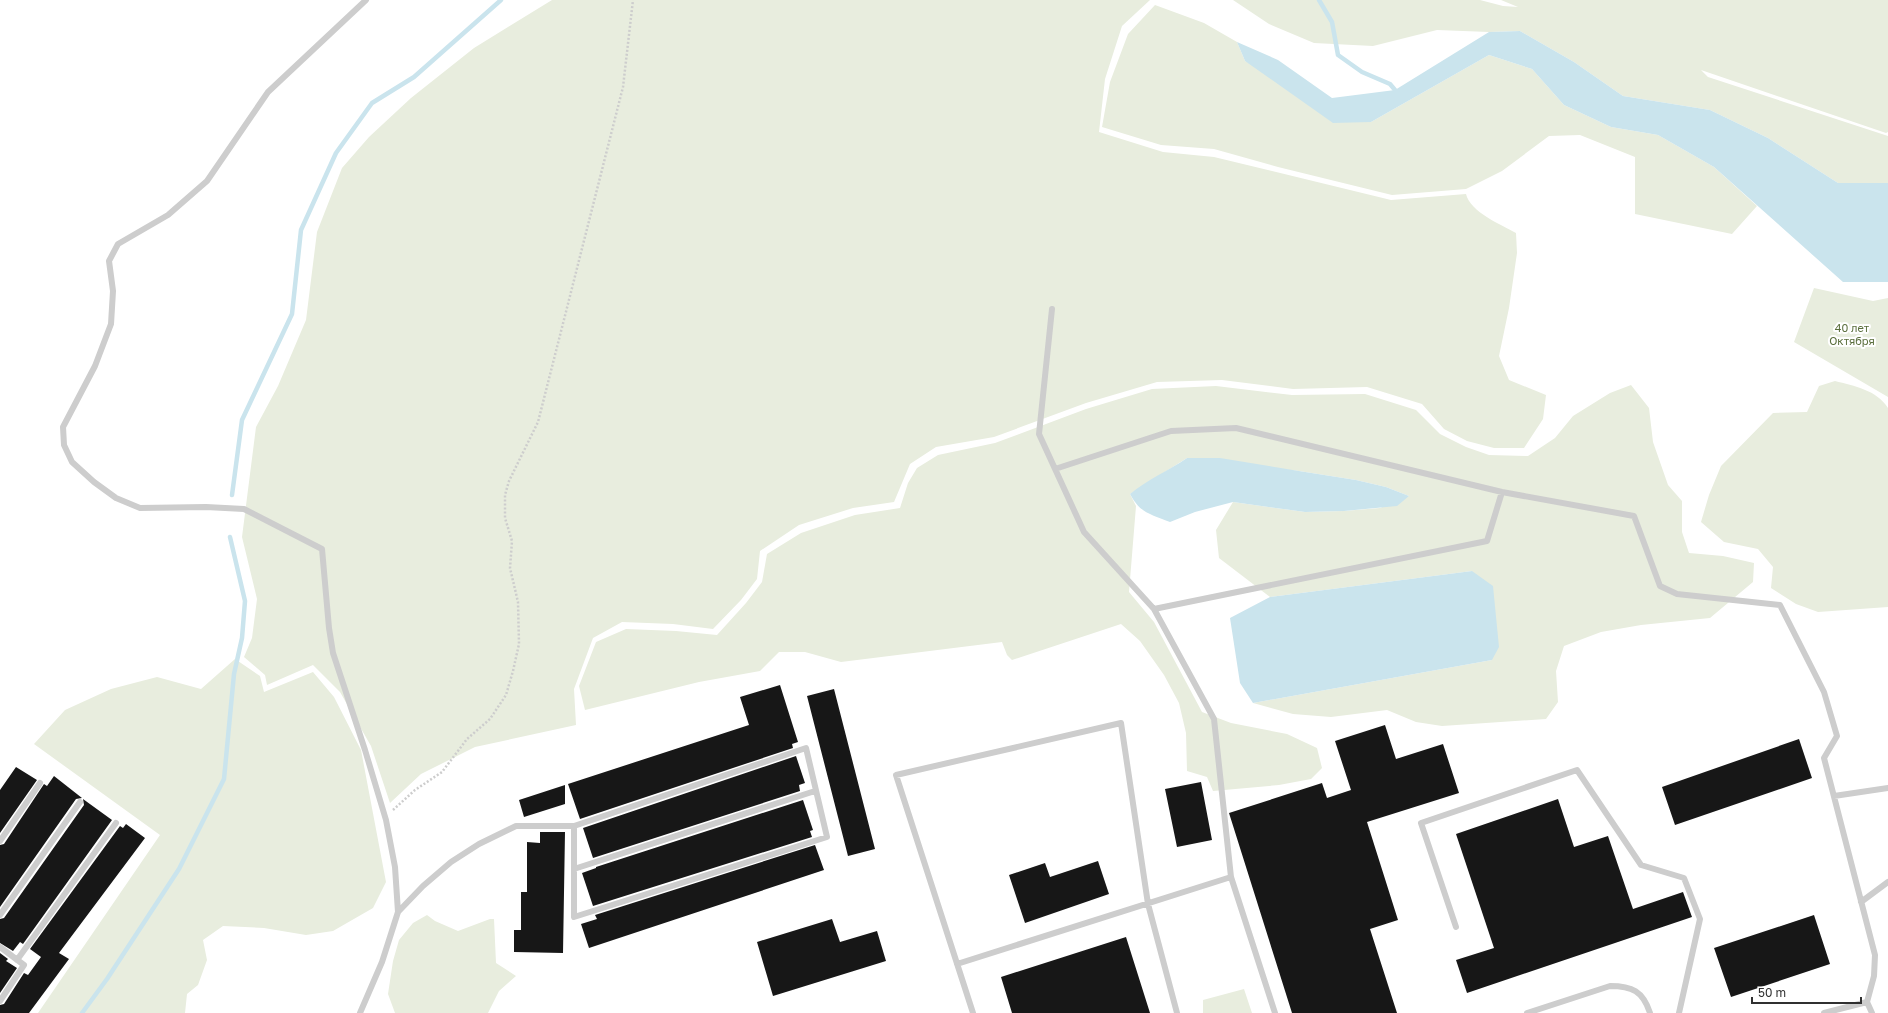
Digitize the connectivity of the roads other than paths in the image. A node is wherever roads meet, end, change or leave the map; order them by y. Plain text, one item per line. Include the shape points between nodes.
1 (366, 0) edge
2 (1052, 308) dead end
3 (1055, 469) junction
4 (1502, 492) junction
5 (1154, 609) junction
6 (40, 783) dead end
7 (1888, 788) edge
8 (815, 792) junction
9 (1834, 796) junction
10 (80, 802) dead end
11 (116, 823) dead end
12 (574, 826) junction
13 (0, 841) edge
14 (574, 869) junction
15 (1231, 878) junction
16 (1888, 882) edge
17 (1861, 902) junction
18 (1148, 904) junction
19 (398, 912) junction
20 (0, 915) edge
21 (1456, 927) dead end
22 (0, 947) edge
23 (17, 960) junction
24 (957, 964) junction
25 (0, 1001) edge
26 (1867, 1002) junction
27 (360, 1013) edge
28 (972, 1013) edge
29 (1176, 1013) edge
30 (1275, 1013) edge
31 (1526, 1013) edge
32 (1650, 1013) edge
33 (1680, 1013) edge
34 (1824, 1013) edge
35 (1872, 1013) edge

1 - 19 lane via 268,92 207,181 168,215 118,244 109,262 114,291 111,324 96,366 63,427 64,445 72,462 116,498 140,508 244,509 322,549 328,628 333,653 366,750 386,820 395,867
2 - 3 lane via 1040,434
3 - 4 lane via 1171,431 1236,428
3 - 5 lane via 1084,532
4 - 5 lane via 1487,541
4 - 9 lane via 1634,516 1660,586 1677,594 1780,605 1824,692 1837,736 1824,758
5 - 15 lane via 1214,720
6 - 13 lane
7 - 9 lane
8 - 12 lane via 806,748
8 - 14 lane
8 - 14 lane via 827,837 574,917
9 - 17 lane
10 - 20 lane
11 - 23 lane
12 - 14 lane
12 - 19 lane via 516,826 479,844 451,862
15 - 18 lane
15 - 30 lane
16 - 17 lane
17 - 26 lane via 1875,955 1874,976
18 - 24 lane
18 - 24 lane via 1121,723 896,775
18 - 29 lane
19 - 27 lane via 382,962
21 - 33 lane via 1422,823 1577,770 1641,866 1684,878 1700,919
22 - 23 lane
23 - 25 lane via 24,965
24 - 28 lane
26 - 34 lane
26 - 35 lane
31 - 32 lane via 1610,986 1625,986 1642,996

